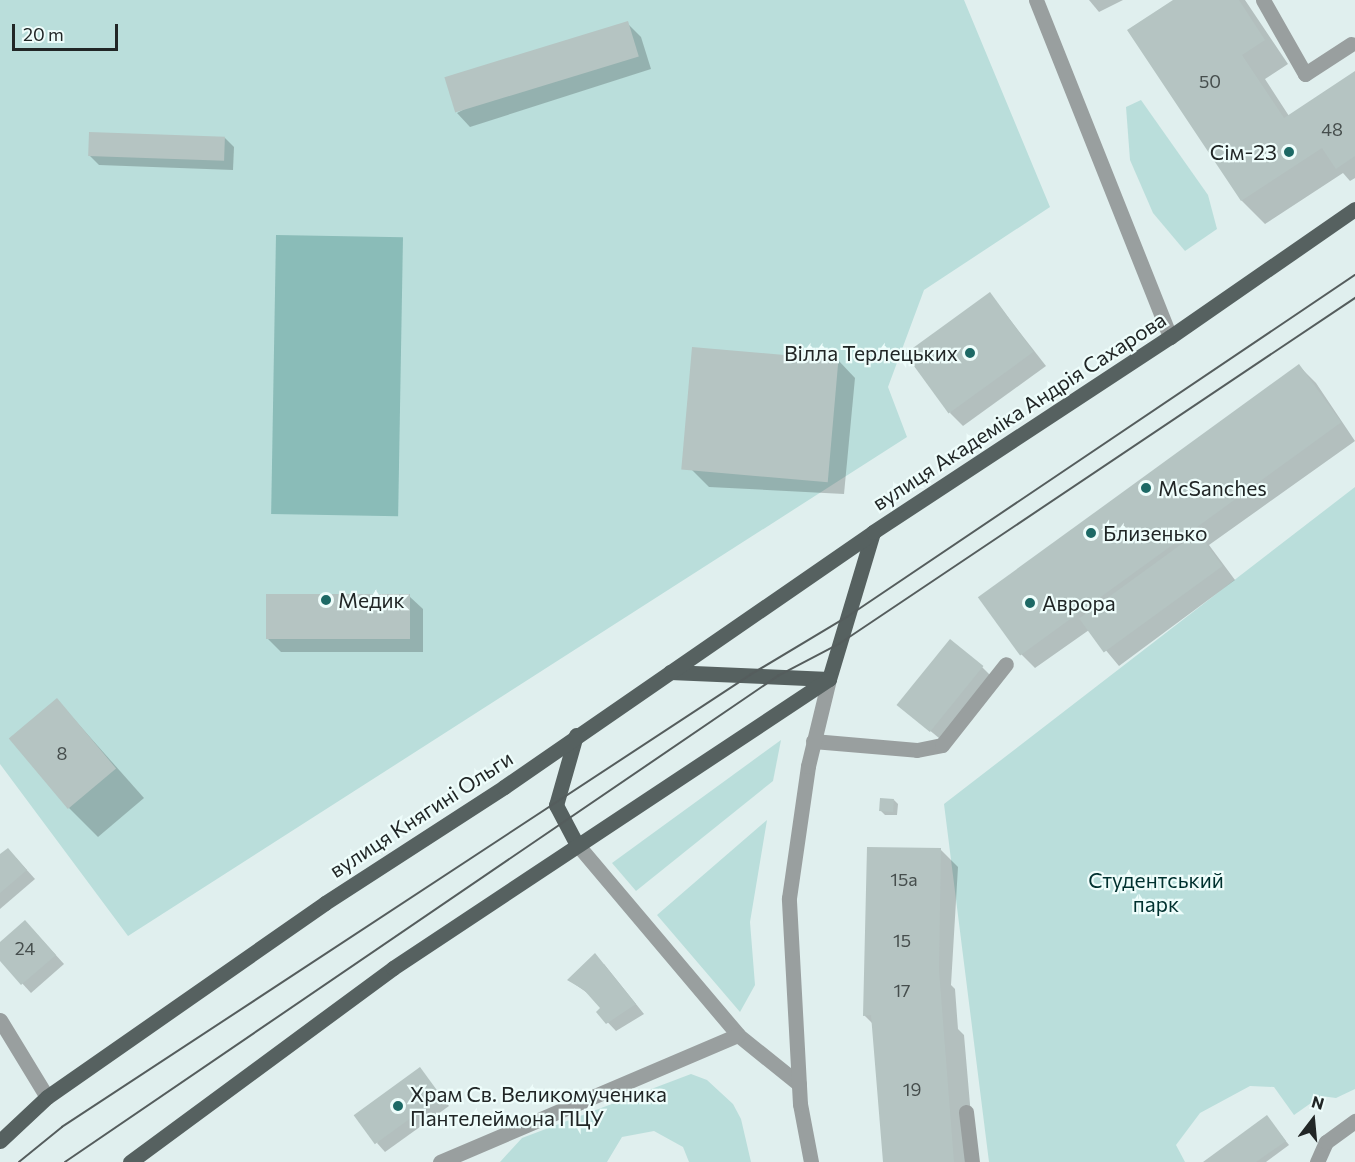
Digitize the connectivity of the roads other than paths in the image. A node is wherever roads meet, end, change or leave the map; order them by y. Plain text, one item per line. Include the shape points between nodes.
1 (1036, 0) edge
2 (1263, 0) edge
3 (1351, 44) dead end
4 (1355, 209) edge
5 (1170, 337) junction
6 (873, 532) junction
7 (1006, 663) dead end
8 (670, 672) junction
9 (829, 679) junction
10 (576, 735) junction
11 (813, 741) junction
12 (576, 843) junction
13 (0, 1020) edge
14 (738, 1035) junction
15 (799, 1084) junction
16 (47, 1097) junction
17 (966, 1112) dead end
18 (1355, 1121) edge
19 (0, 1141) edge
20 (130, 1162) edge
21 (440, 1162) edge
22 (811, 1162) edge
23 (972, 1162) edge
24 (1317, 1162) edge

1 - 5 street
2 - 3 street via 1305,74
4 - 5 main road, вулиця Академіка Андрія Сахарова
5 - 6 main road, вулиця Академіка Андрія Сахарова
6 - 8 main road, вулиця Княгині Ольги
6 - 9 main road, вулиця Академіка Андрія Сахарова
7 - 11 street via 942,745 917,750
8 - 9 main road
8 - 10 main road, вулиця Княгині Ольги
9 - 11 street, вулиця Академіка Андрія Сахарова
9 - 12 main road
10 - 12 main road via 556,805
10 - 16 main road, вулиця Княгині Ольги via 504,787 333,897
11 - 15 street, вулиця Академіка Андрія Сахарова via 789,898
12 - 14 street
12 - 20 main road via 393,968
13 - 16 street
14 - 15 street
14 - 21 street
15 - 22 street, вулиця Академіка Андрія Сахарова
16 - 19 main road, вулиця Княгині Ольги
17 - 23 street
18 - 24 street via 1326,1142

